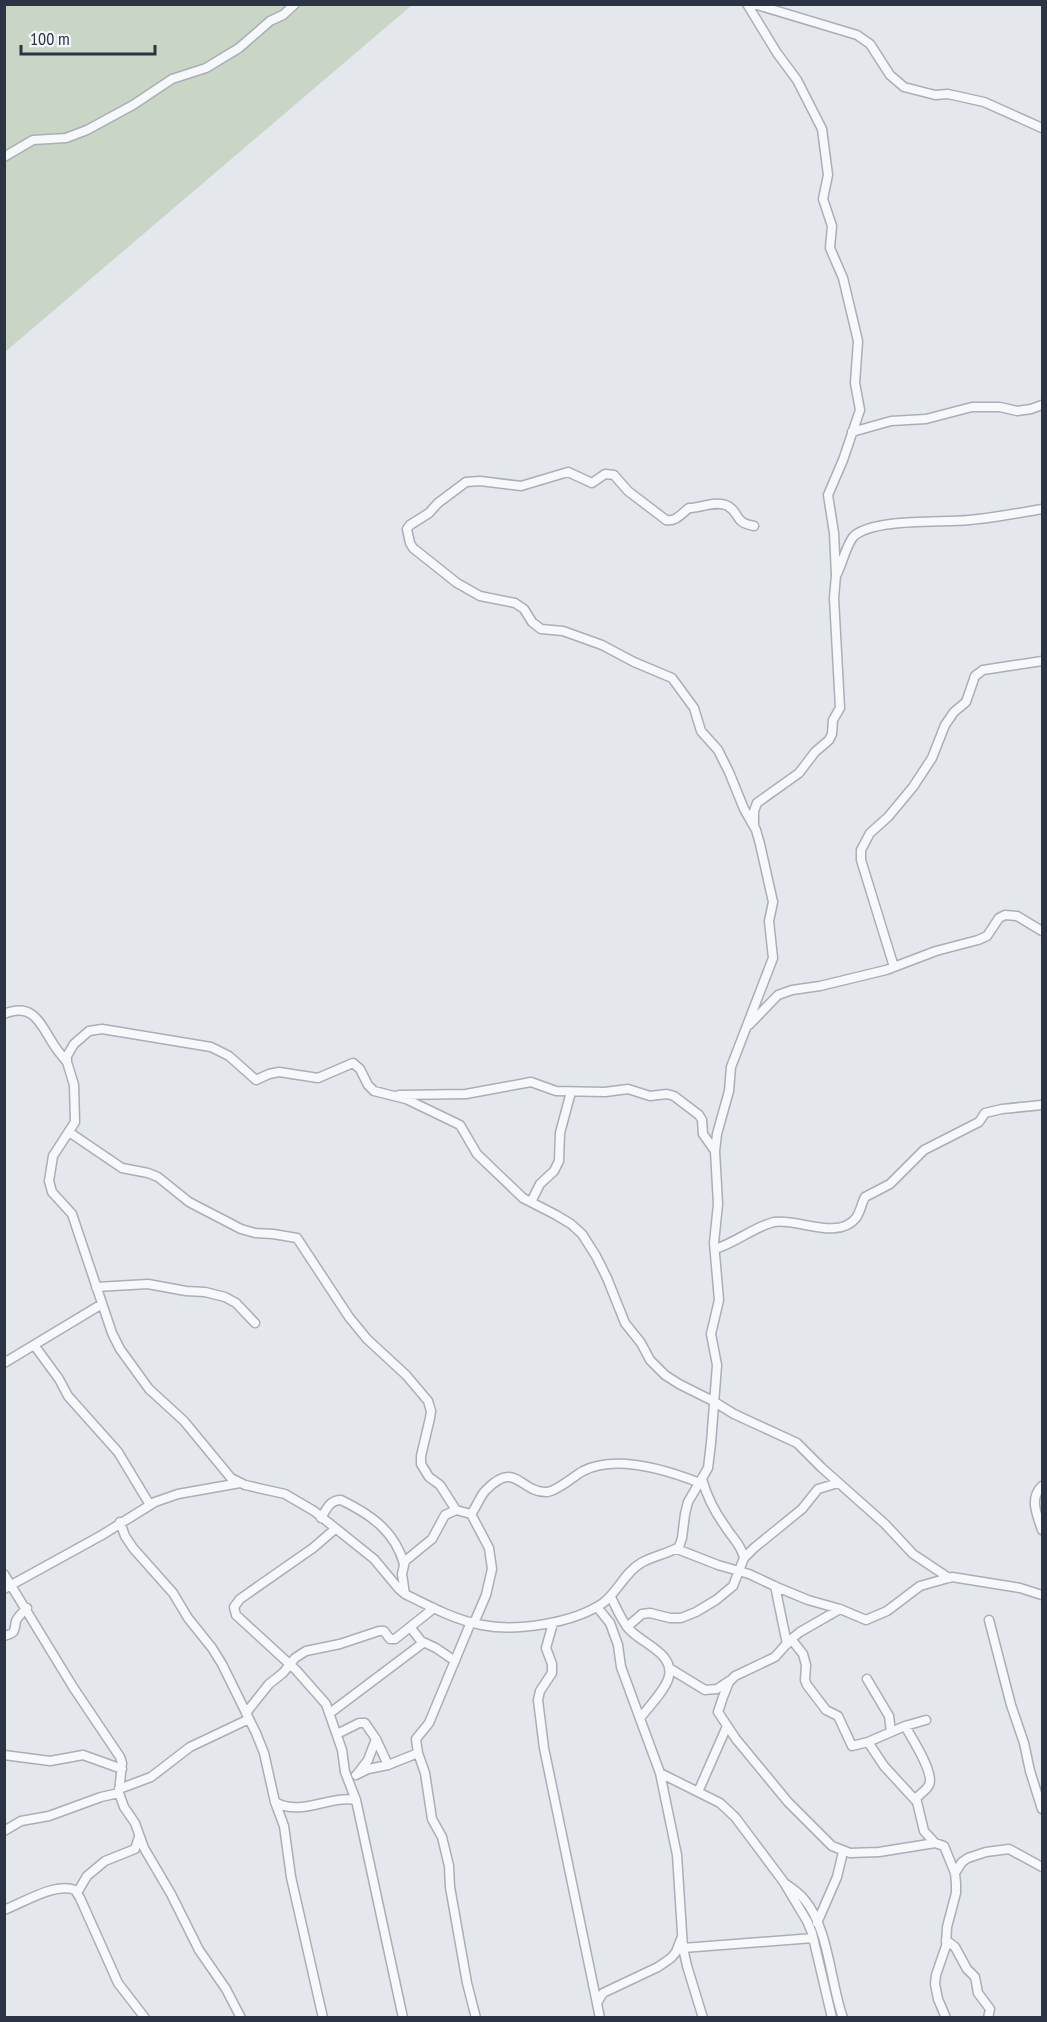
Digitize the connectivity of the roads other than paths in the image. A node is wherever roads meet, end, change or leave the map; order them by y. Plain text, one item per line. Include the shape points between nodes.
1 (296, 4) edge
2 (747, 4) edge
3 (754, 4) edge
4 (1042, 128) edge
5 (4, 157) edge
6 (1042, 405) edge
7 (852, 432) junction
8 (1042, 509) edge
9 (754, 526) dead end
10 (836, 575) junction
11 (1042, 661) edge
12 (754, 826) junction
13 (1042, 931) edge
14 (894, 967) junction
15 (4, 1014) edge
16 (745, 1028) junction
17 (67, 1062) junction
18 (571, 1092) junction
19 (393, 1095) junction
20 (1042, 1105) edge
21 (69, 1132) junction
22 (715, 1151) junction
23 (531, 1202) junction
24 (715, 1249) junction
25 (96, 1287) junction
26 (102, 1304) junction
27 (255, 1323) dead end
28 (34, 1346) junction
29 (4, 1363) edge
30 (713, 1401) junction
31 (701, 1481) junction
32 (240, 1483) junction
33 (838, 1483) junction
34 (1042, 1486) edge
35 (150, 1505) junction
36 (456, 1510) junction
37 (471, 1514) junction
38 (321, 1518) junction
39 (120, 1522) junction
40 (335, 1529) junction
41 (1042, 1530) edge
42 (678, 1549) junction
43 (744, 1558) junction
44 (404, 1564) junction
45 (739, 1571) junction
46 (4, 1574) edge
47 (949, 1578) junction
48 (775, 1586) junction
49 (8, 1587) edge
50 (405, 1594) junction
51 (1042, 1595) edge
52 (611, 1597) junction
53 (597, 1607) junction
54 (27, 1608) junction
55 (434, 1608) junction
56 (840, 1609) junction
57 (989, 1620) dead end
58 (473, 1623) junction
59 (553, 1623) junction
60 (410, 1627) junction
61 (627, 1627) junction
62 (4, 1636) edge
63 (789, 1641) junction
64 (423, 1643) junction
65 (455, 1661) junction
66 (289, 1664) junction
67 (669, 1668) junction
68 (732, 1679) junction
69 (867, 1679) dead end
70 (330, 1713) junction
71 (248, 1716) junction
72 (640, 1718) junction
73 (926, 1720) dead end
74 (727, 1725) junction
75 (905, 1726) junction
76 (891, 1732) junction
77 (337, 1734) junction
78 (376, 1738) junction
79 (868, 1742) junction
80 (418, 1753) junction
81 (4, 1755) edge
82 (388, 1766) junction
83 (122, 1769) junction
84 (660, 1773) junction
85 (356, 1775) junction
86 (351, 1786) junction
87 (119, 1791) junction
88 (698, 1792) junction
89 (356, 1800) junction
90 (915, 1800) junction
91 (275, 1802) junction
92 (1042, 1809) edge
93 (4, 1831) edge
94 (139, 1833) junction
95 (935, 1843) junction
96 (843, 1852) junction
97 (1042, 1867) edge
98 (955, 1873) junction
99 (783, 1881) junction
100 (77, 1893) junction
101 (4, 1910) edge
102 (817, 1923) junction
103 (682, 1936) junction
104 (813, 1938) junction
105 (946, 1940) junction
106 (683, 1947) junction
107 (597, 2003) junction
108 (145, 2018) edge
109 (241, 2018) edge
110 (323, 2018) edge
111 (403, 2018) edge
112 (476, 2018) edge
113 (600, 2018) edge
114 (704, 2018) edge
115 (832, 2018) edge
116 (843, 2018) edge
117 (946, 2018) edge
118 (988, 2018) edge

1 - 5 street via 206,68 172,79 87,130 66,138 33,141
2 - 7 street via 797,80 822,129 828,175 823,200 832,226 830,248 843,278 858,340 855,383 860,410
3 - 4 street via 857,35 870,44 890,75 904,87 984,102
6 - 7 street via 1017,411 972,407
7 - 10 street via 828,495
8 - 10 street via 875,528 854,537
9 - 12 street via 740,522 731,509 722,505 689,508 682,516 666,520 614,475 605,474 592,483 568,472 521,486 466,482 407,531 413,548 480,596 515,603 537,627 563,631 602,645 672,678 694,708 701,731 718,750
10 - 12 street via 840,704 832,734 799,773 758,803
11 - 14 street via 983,670 975,676 966,702 945,725 932,758 862,845 861,860
12 - 16 street via 773,902 769,921 774,951
13 - 14 street via 1017,916 1005,915 985,937
14 - 16 street via 778,995
15 - 17 street via 16,1010 35,1017
16 - 22 street via 730,1067 729,1091
17 - 19 street via 74,1044 89,1031 102,1029 211,1047 229,1056 256,1080 279,1072 318,1078 353,1063 371,1088
17 - 21 street via 76,1110
18 - 19 street via 531,1082 466,1094
18 - 22 street via 628,1089 650,1096 674,1096 699,1115 704,1134
18 - 23 street via 560,1133 557,1166 540,1184
19 - 23 street via 460,1125 480,1157
20 - 24 street via 984,1113 979,1122 927,1148 890,1184 865,1197 861,1210 850,1223 828,1228 774,1222
21 - 25 street via 53,1156 49,1186 72,1214
21 - 36 street via 122,1168 158,1177 189,1202 241,1229 297,1238 349,1317 428,1401 431,1411 421,1464
22 - 24 street
23 - 30 street via 571,1224 584,1238 607,1278 622,1319 650,1360 679,1384
24 - 30 street via 719,1300 711,1334 717,1365
25 - 26 street
25 - 27 street via 148,1284 205,1292 236,1303
26 - 28 street
26 - 32 street via 115,1338 139,1376 184,1421 231,1478
28 - 29 street
28 - 35 street via 68,1396 118,1452
30 - 31 street via 708,1468
30 - 33 street via 797,1443
31 - 37 street via 624,1463 585,1470 549,1491 535,1490 512,1476 487,1489
31 - 42 street via 688,1502
31 - 43 street
32 - 35 street via 178,1494
32 - 38 street via 285,1494
33 - 43 street via 818,1489 802,1509
33 - 47 street via 913,1554
34 - 41 street via 1035,1498
35 - 39 street
36 - 37 street
36 - 44 street via 446,1515 432,1539
37 - 58 street via 489,1548 492,1569
38 - 40 street
38 - 44 street via 330,1504 338,1500 363,1511 388,1532
39 - 49 street
39 - 71 street via 133,1548 173,1593 212,1648
40 - 50 street via 374,1559
40 - 66 street via 235,1604 236,1615
42 - 45 street
42 - 52 street via 631,1570
43 - 45 street
44 - 50 street
45 - 48 street
45 - 61 street via 732,1587 696,1612 681,1618 644,1614
46 - 49 street
47 - 51 street via 972,1579
47 - 56 street via 920,1586 868,1620
48 - 56 street
48 - 63 street
49 - 54 street
50 - 55 street
52 - 53 street
52 - 61 street
53 - 59 street
53 - 72 street via 610,1623
54 - 62 street via 17,1619 16,1629
54 - 83 street via 120,1757
55 - 58 street
55 - 60 street
56 - 63 street
57 - 92 street
58 - 59 street via 521,1627
58 - 65 street
59 - 107 street via 546,1648 552,1674 538,1700 544,1748
60 - 64 street
60 - 66 street via 395,1639 378,1631 306,1651
61 - 67 street via 658,1651
63 - 68 street via 775,1657
63 - 79 street via 802,1650 805,1682 826,1710 838,1716 852,1746
64 - 65 street
64 - 70 street
65 - 80 street via 428,1725 416,1739
66 - 70 street via 319,1695
66 - 71 street via 269,1684
67 - 68 street via 708,1690
67 - 72 street via 667,1683
68 - 74 street via 718,1710
69 - 76 street via 890,1716
70 - 77 street
71 - 87 street via 190,1747 151,1777
71 - 91 street via 264,1753
72 - 84 street
73 - 75 street
74 - 88 street
74 - 96 street via 788,1802 828,1843
75 - 76 street
75 - 90 street via 930,1779
76 - 79 street
77 - 78 street via 362,1722
77 - 86 street
78 - 82 street
78 - 85 street via 368,1760
79 - 90 street
80 - 82 street
80 - 112 street via 432,1819 442,1837 449,1866
81 - 83 street via 50,1761 83,1755
82 - 85 street
83 - 87 street
84 - 88 street
84 - 103 street via 677,1855
85 - 86 street
86 - 89 street
87 - 93 street via 49,1816 21,1821
87 - 94 street
88 - 99 street via 720,1803 735,1817
89 - 91 street via 345,1798 294,1807
89 - 111 street
90 - 95 street via 924,1831
91 - 110 street via 284,1826 291,1877
94 - 100 street via 135,1850 105,1861 87,1876
94 - 109 street via 199,1950
95 - 96 street via 879,1852
95 - 98 street via 944,1846
96 - 102 street
97 - 98 street via 1007,1849 968,1858
98 - 105 street via 956,1893
99 - 102 street via 805,1899
99 - 104 street
100 - 101 street via 63,1888
100 - 108 street via 118,1983
102 - 116 street
103 - 106 street
103 - 107 street via 671,1958 603,1993
104 - 106 street
104 - 115 street
105 - 117 street via 935,1984
105 - 118 street via 975,1977 978,1993 990,2010
106 - 114 street
107 - 113 street

